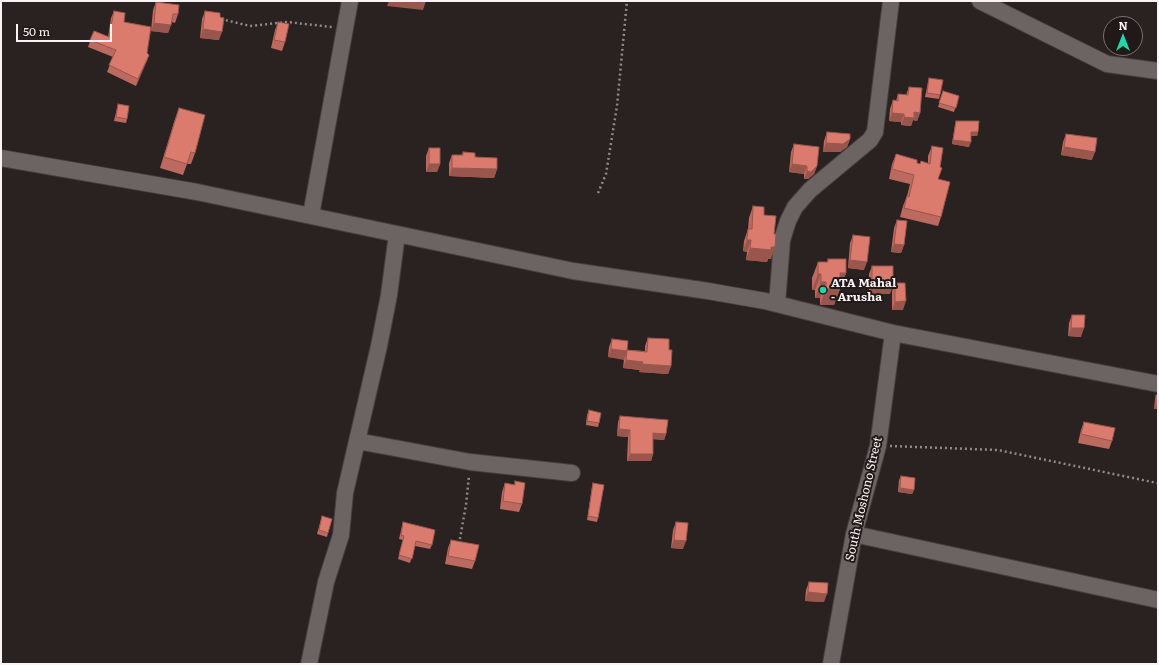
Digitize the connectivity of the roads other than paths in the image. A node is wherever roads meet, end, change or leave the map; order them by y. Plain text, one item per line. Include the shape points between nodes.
1 (350, 1) edge
2 (891, 1) edge
3 (980, 1) edge
4 (1158, 71) edge
5 (1, 158) edge
6 (311, 215) junction
7 (397, 234) junction
8 (777, 304) junction
9 (893, 332) junction
10 (1158, 384) edge
11 (357, 441) junction
12 (572, 473) dead end
13 (854, 534) junction
14 (1158, 600) edge
15 (309, 664) edge
16 (831, 664) edge

1 - 6 street
2 - 8 street via 875,132 870,140 810,190 788,221 782,240
3 - 4 street via 1107,64
5 - 6 street via 197,192
6 - 7 street
7 - 8 street via 573,271
7 - 11 street via 388,302
8 - 9 street
9 - 10 street
9 - 13 street, South Moshono Street via 878,446
11 - 12 street via 470,462
11 - 15 street via 345,493 340,535 326,582
13 - 14 street
13 - 16 street, South Moshono Street

